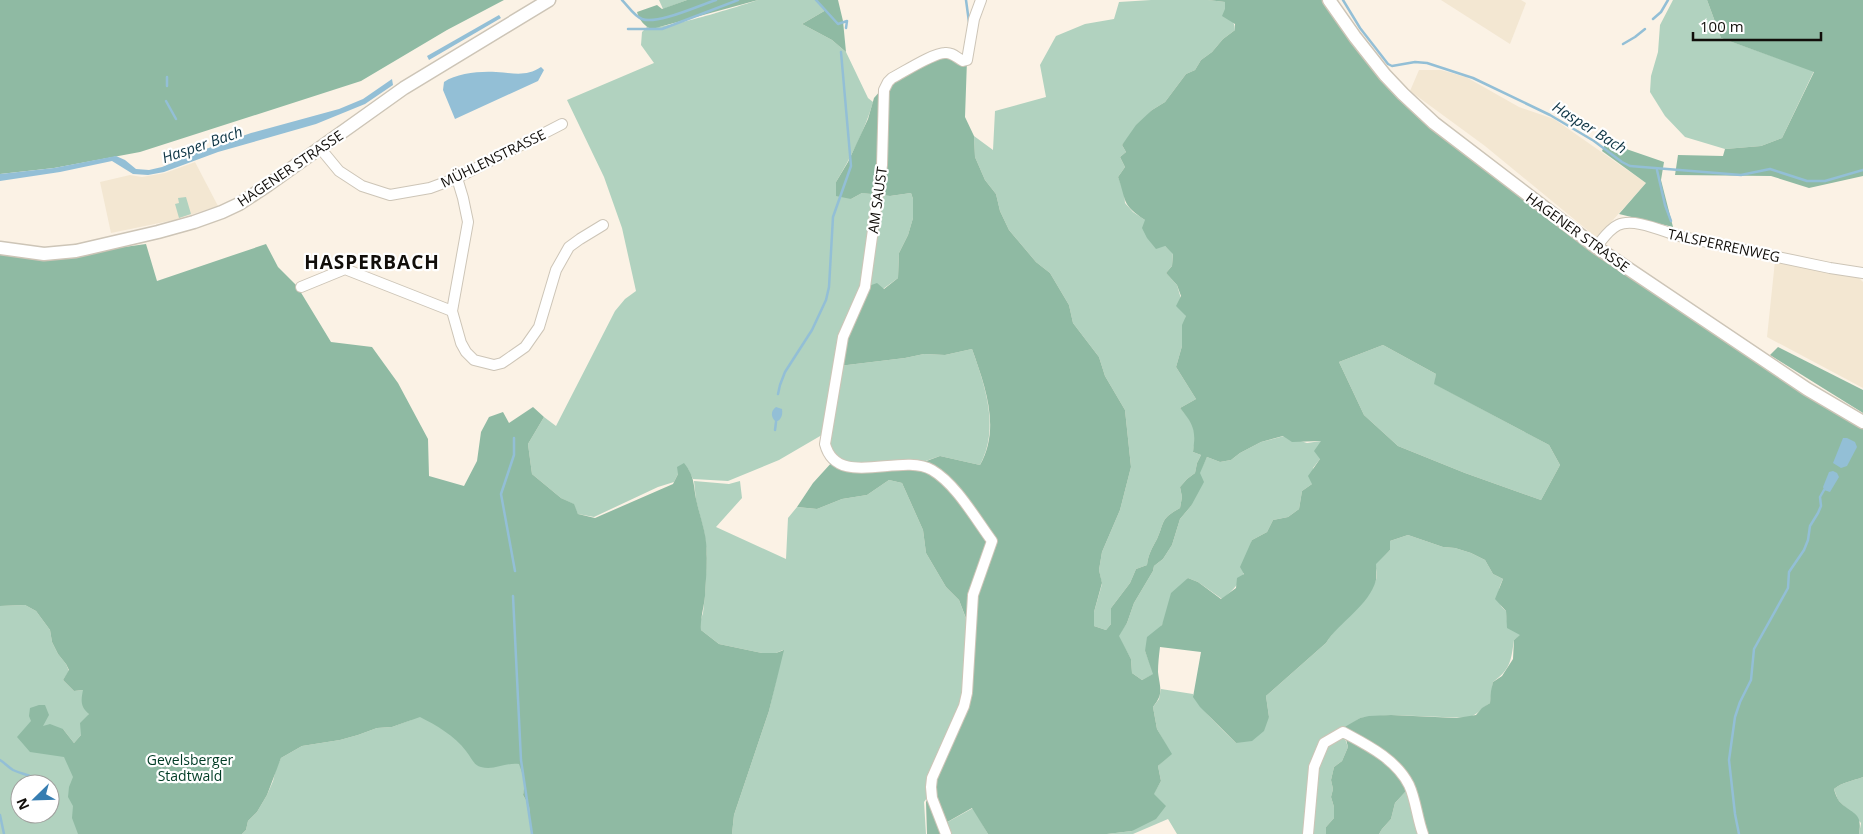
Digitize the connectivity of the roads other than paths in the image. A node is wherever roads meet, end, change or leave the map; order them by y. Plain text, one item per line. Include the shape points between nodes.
1 (549, 0) edge
2 (981, 0) edge
3 (1329, 0) edge
4 (562, 124) dead end
5 (320, 148) junction
6 (458, 178) junction
7 (603, 225) dead end
8 (1596, 247) junction
9 (0, 248) edge
10 (1863, 273) edge
11 (300, 287) dead end
12 (452, 311) junction
13 (1863, 422) edge
14 (946, 834) edge
15 (1308, 834) edge
16 (1423, 834) edge

1 - 5 main road, HAGENER STRASSE via 411,83
2 - 14 street, AM SAUST via 967,60 945,52 936,55 892,78 884,90 882,165 864,287 843,337 825,444 833,460 850,467 913,465 930,469 947,480 992,541 973,595 964,706 932,778 930,792
3 - 8 main road, HAGENER STRASSE via 1355,38 1402,94 1440,128
4 - 6 street, MÜHLENSTRASSE
5 - 6 street, MÜHLENSTRASSE via 339,171 362,186 390,195 430,188
5 - 9 main road, HAGENER STRASSE via 239,204 194,222 76,250 44,254
6 - 12 street via 468,222
7 - 12 street via 569,247 556,270 539,326 525,347 511,358 494,365 474,360 460,343
8 - 10 street, TALSPERRENWEG via 1611,230 1628,222 1667,234
8 - 13 main road, HAGENER STRASSE via 1807,389
11 - 12 street via 345,269
15 - 16 street via 1314,767 1324,743 1343,732 1376,750 1402,775 1410,786

